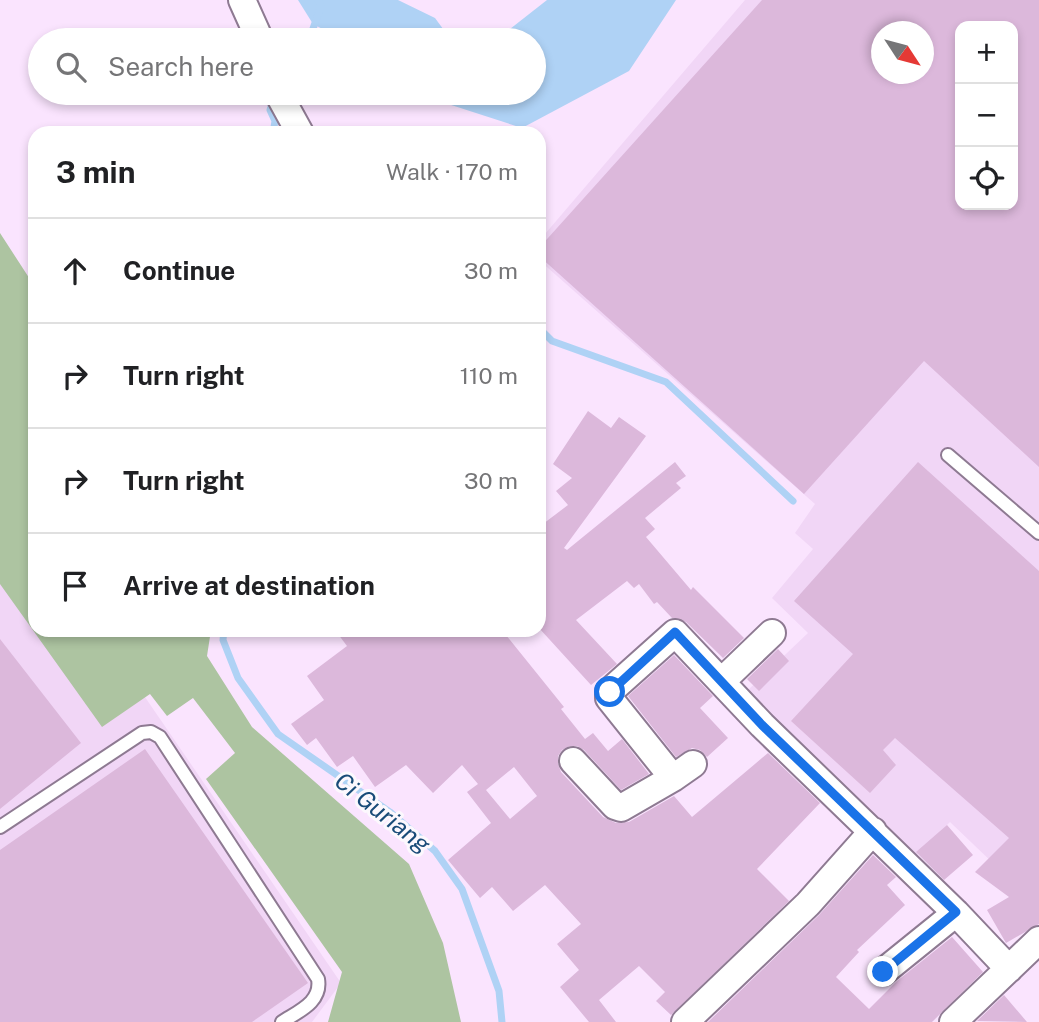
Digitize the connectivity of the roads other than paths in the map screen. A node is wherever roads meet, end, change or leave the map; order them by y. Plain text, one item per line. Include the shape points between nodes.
1 (242, 0) edge
2 (255, 28) edge
3 (284, 105) edge
4 (296, 126) edge
5 (948, 455) dead end
6 (1039, 533) edge
7 (772, 633) dead end
8 (722, 681) junction
9 (573, 761) dead end
10 (0, 827) edge
11 (873, 831) junction
12 (956, 912) junction
13 (1039, 940) edge
14 (1009, 969) junction
15 (883, 972) dead end
16 (288, 1020) edge
17 (685, 1022) edge
18 (953, 1022) edge

1 - 2 street
3 - 4 street
5 - 6 lane
7 - 8 street
8 - 9 street via 675,632 610,692 609,698 683,771 621,808
8 - 11 street
10 - 16 lane via 142,733 160,737 318,979 315,999
11 - 12 street
11 - 17 street via 808,904
12 - 14 street
12 - 15 street
13 - 14 street
14 - 18 street

